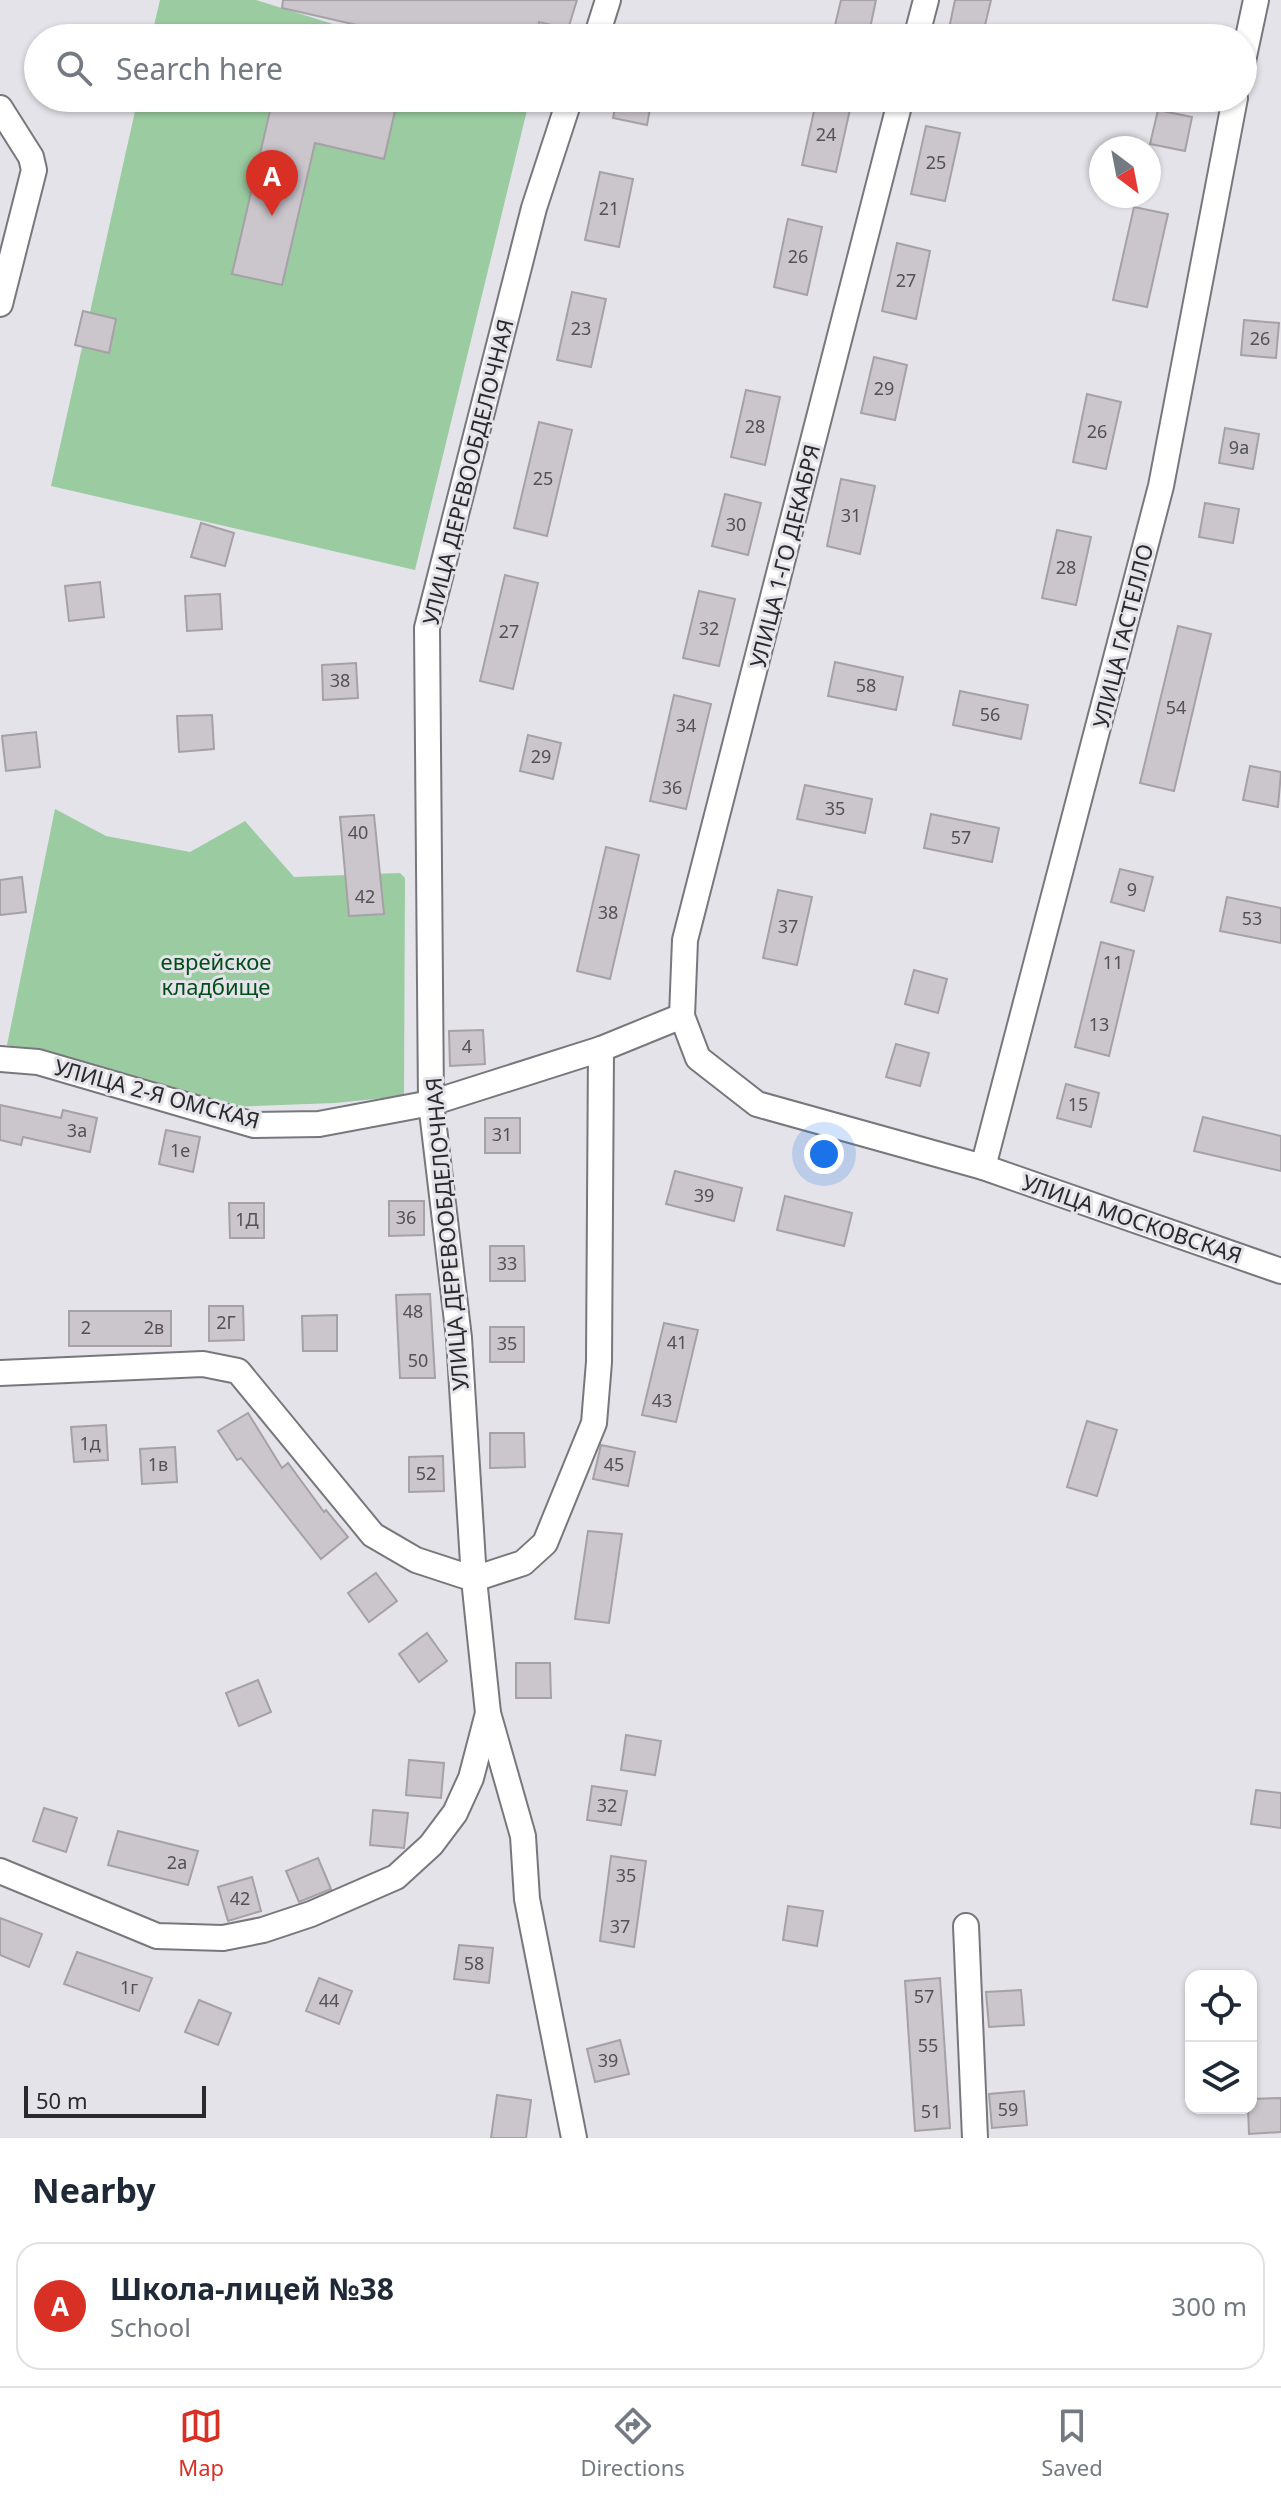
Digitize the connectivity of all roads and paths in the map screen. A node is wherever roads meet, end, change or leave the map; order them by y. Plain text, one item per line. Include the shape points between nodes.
1 (608, 0) edge
2 (926, 0) edge
3 (1256, 0) edge
4 (600, 24) edge
5 (920, 24) edge
6 (1251, 24) edge
7 (0, 108) edge
8 (565, 112) edge
9 (897, 112) edge
10 (1232, 112) edge
11 (0, 304) edge
12 (682, 1016) junction
13 (601, 1049) junction
14 (0, 1059) edge
15 (431, 1103) junction
16 (983, 1167) junction
17 (1281, 1271) edge
18 (0, 1373) edge
19 (474, 1579) junction
20 (488, 1713) junction
21 (0, 1871) edge
22 (966, 1926) dead end
23 (574, 2138) edge
24 (975, 2138) edge

1 - 4 street
2 - 5 street
3 - 6 street
7 - 11 street via 34,170
8 - 15 street, УЛИЦА ДЕРЕВООБДЕЛОЧНАЯ via 534,208 427,628
9 - 12 street, УЛИЦА 1-ГО ДЕКАБРЯ via 685,940
10 - 16 street, УЛИЦА ГАСТЕЛЛО via 1161,486
12 - 13 street, УЛИЦА 2-Я ОМСКАЯ
12 - 16 street, УЛИЦА МОСКОВСКАЯ via 698,1058 757,1104
13 - 15 street, УЛИЦА 2-Я ОМСКАЯ
13 - 19 street via 600,1347 594,1423 545,1543 523,1563
14 - 15 street, УЛИЦА 2-Я ОМСКАЯ via 38,1062 254,1125 319,1124
15 - 19 street, УЛИЦА ДЕРЕВООБДЕЛОЧНАЯ via 459,1338
16 - 17 street, УЛИЦА МОСКОВСКАЯ
18 - 19 street via 203,1364 238,1371 373,1535 416,1560
19 - 20 street, УЛИЦА ДЕРЕВООБДЕЛОЧНАЯ
20 - 21 street via 471,1778 455,1813 431,1845 396,1877 263,1930 223,1938 157,1936
20 - 23 street, УЛИЦА ДЕРЕВООБДЕЛОЧНАЯ via 523,1836 527,1899
22 - 24 street

